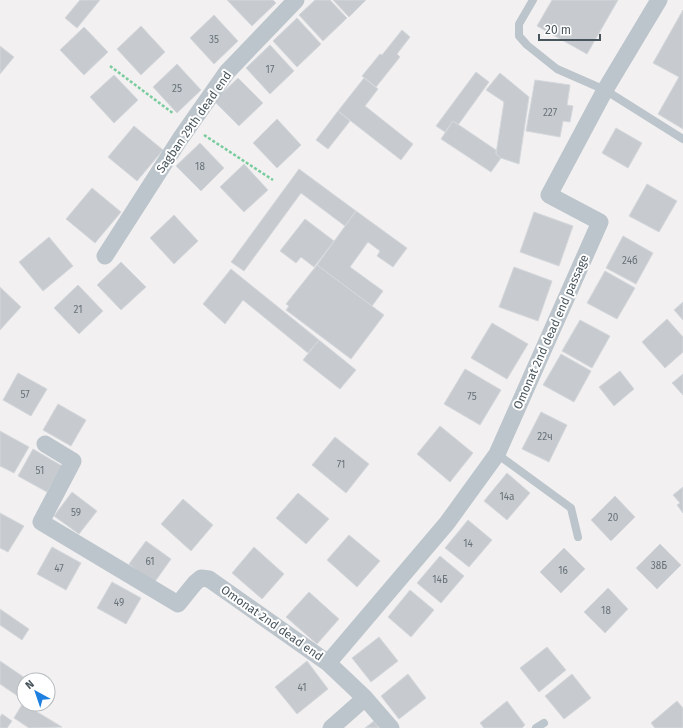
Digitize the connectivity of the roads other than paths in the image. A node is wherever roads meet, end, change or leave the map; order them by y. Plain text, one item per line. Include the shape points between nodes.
1 (296, 0) edge
2 (533, 0) edge
3 (659, 0) edge
4 (605, 90) junction
5 (683, 139) edge
6 (105, 256) dead end
7 (45, 444) dead end
8 (497, 454) junction
9 (578, 537) dead end
10 (328, 663) junction
11 (365, 698) junction
12 (544, 723) dead end
13 (331, 728) edge
14 (391, 728) edge
15 (536, 728) edge

1 - 6 street, Sagban 29th dead end via 227,72 180,139
2 - 4 lane via 519,24 519,36 557,69
3 - 4 street, Omonat 2nd dead end passage
4 - 5 lane
4 - 8 street, Omonat 2nd dead end passage via 549,195 600,222
7 - 10 street, Omonat 2nd dead end via 73,461 40,522 178,604 201,578 209,579
8 - 9 lane via 571,508
8 - 10 street, Omonat 2nd dead end passage via 447,523
10 - 11 street, Omonat 2nd dead end
11 - 13 street
11 - 14 street, Omonat 2nd dead end
12 - 15 lane

